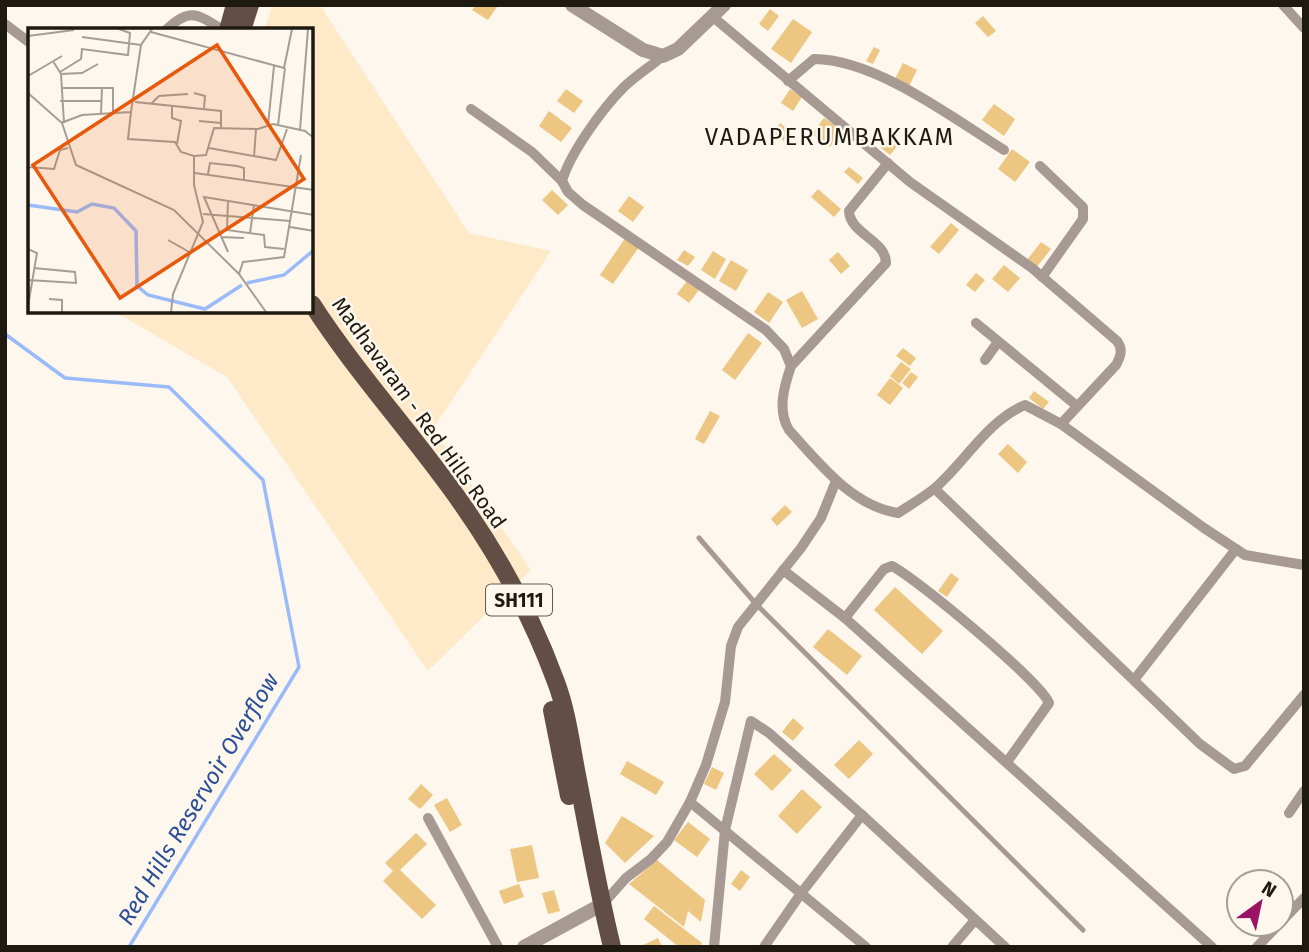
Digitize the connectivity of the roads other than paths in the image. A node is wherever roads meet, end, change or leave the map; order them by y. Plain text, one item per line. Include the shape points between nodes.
1 (235, 5) edge
2 (250, 5) edge
3 (572, 5) edge
4 (724, 5) edge
5 (1283, 5) edge
6 (713, 17) junction
7 (5, 24) edge
8 (168, 28) edge
9 (219, 28) edge
10 (229, 28) edge
11 (243, 28) edge
12 (1304, 28) edge
13 (28, 41) edge
14 (663, 57) junction
15 (788, 81) junction
16 (471, 108) dead end
17 (1004, 150) dead end
18 (888, 163) junction
19 (1040, 166) dead end
20 (562, 181) junction
21 (1042, 276) junction
22 (313, 305) edge
23 (305, 313) edge
24 (976, 323) dead end
25 (998, 342) junction
26 (985, 360) dead end
27 (791, 366) junction
28 (1077, 406) junction
29 (1061, 424) junction
30 (836, 481) junction
31 (935, 489) junction
32 (699, 538) dead end
33 (1236, 549) junction
34 (1304, 565) edge
35 (783, 570) junction
36 (756, 604) junction
37 (845, 618) junction
38 (1134, 680) junction
39 (1304, 695) edge
40 (1007, 762) junction
41 (1304, 791) edge
42 (690, 803) junction
43 (1289, 813) dead end
44 (862, 815) junction
45 (428, 818) dead end
46 (725, 830) junction
47 (802, 892) junction
48 (597, 908) junction
49 (975, 920) junction
50 (1083, 930) dead end
51 (498, 947) edge
52 (524, 947) edge
53 (601, 947) edge
54 (612, 947) edge
55 (714, 947) edge
56 (764, 947) edge
57 (866, 947) edge
58 (952, 947) edge
59 (1005, 947) edge
60 (1212, 947) edge

1 - 10 main road
2 - 11 main road
3 - 14 street via 643,51
4 - 6 street
5 - 12 street
6 - 14 street
6 - 15 street
7 - 13 street
8 - 9 street via 194,14
14 - 20 street via 623,88 584,138
15 - 17 street via 814,59 855,65 920,97
15 - 18 street
16 - 20 street
18 - 21 street
18 - 27 street via 849,211 851,221 884,251 886,263
19 - 21 street via 1083,206 1084,214
20 - 27 street via 583,205 766,330 784,349
21 - 28 street via 1121,346 1115,365
22 - 48 main road, Madhavaram - Red Hills Road / SH111 via 462,504 529,620 557,685 571,744
23 - 48 main road, Madhavaram - Red Hills Road / SH111 via 327,349 451,503 513,604 548,686
24 - 25 street
25 - 26 street
25 - 28 street
27 - 30 street via 783,389 783,420
28 - 29 street
29 - 31 street via 1025,405 1013,410
29 - 33 street
30 - 31 street via 879,510 898,513
30 - 35 street via 821,518
31 - 38 street
32 - 36 lane
33 - 34 street via 1245,555
33 - 38 street
35 - 36 street
35 - 37 street
36 - 42 street via 730,646 725,702
36 - 50 lane
37 - 40 street
37 - 40 street via 884,569 892,566 1021,671 1049,703
38 - 39 street via 1200,744 1234,769 1245,766
40 - 60 street
41 - 43 street
42 - 46 street
42 - 48 street via 667,842
44 - 46 street via 751,721
44 - 47 street
44 - 49 street
45 - 51 street
46 - 47 street
46 - 55 street
47 - 56 street
47 - 57 street
48 - 52 street
48 - 53 main road, Madhavaram - Red Hills Road / SH111
48 - 54 main road, Madhavaram - Red Hills Road / SH111
49 - 58 street
49 - 59 street

